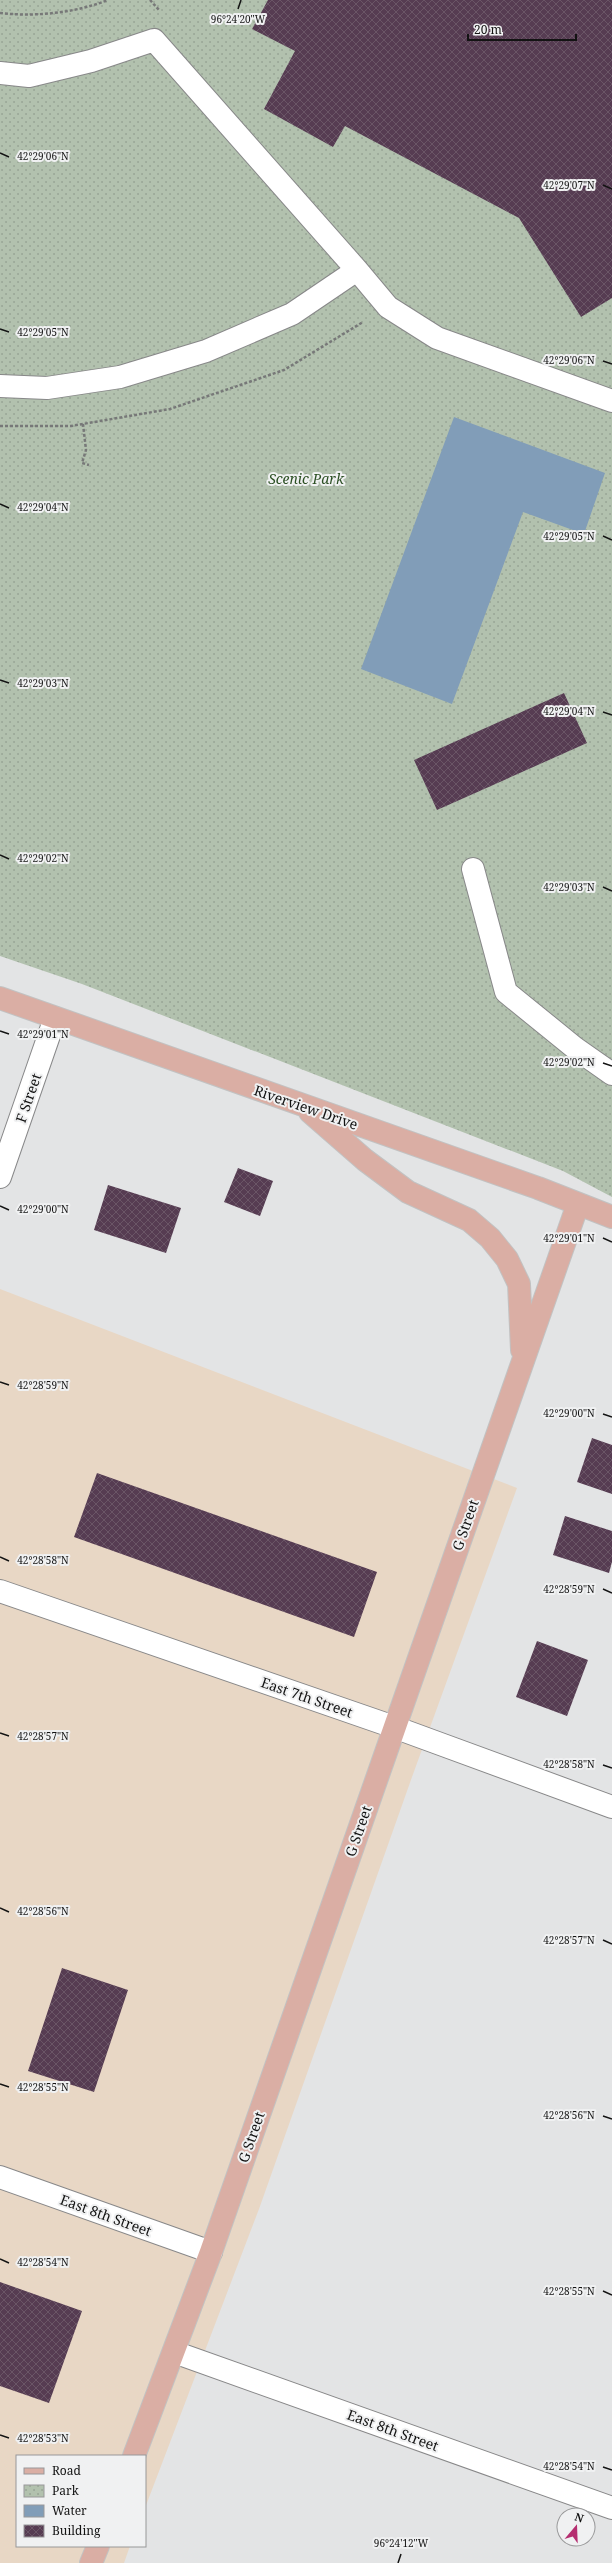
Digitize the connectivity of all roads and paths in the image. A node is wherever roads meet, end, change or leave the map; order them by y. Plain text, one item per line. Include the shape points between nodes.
1 (108, 0) edge
2 (0, 13) edge
3 (0, 73) edge
4 (357, 270) junction
5 (388, 307) junction
6 (0, 386) edge
7 (612, 401) edge
8 (83, 423) junction
9 (0, 426) edge
10 (89, 465) dead end
11 (473, 869) dead end
12 (0, 998) edge
13 (55, 1018) junction
14 (612, 1074) edge
15 (301, 1105) junction
16 (0, 1177) edge
17 (578, 1204) junction
18 (612, 1217) edge
19 (523, 1359) junction
20 (0, 1591) edge
21 (394, 1727) junction
22 (612, 1806) edge
23 (0, 2177) edge
24 (211, 2252) junction
25 (174, 2352) junction
26 (134, 2455) edge
27 (612, 2508) edge
28 (98, 2547) edge
29 (91, 2563) edge

1 - 2 path via 68,11 21,15
3 - 4 street via 29,76 91,61 154,40
4 - 5 street
4 - 6 street via 292,314 206,351 120,376 47,388
5 - 7 street via 437,338
5 - 8 path via 284,370 170,409
8 - 9 path via 71,426
8 - 10 path via 86,450 82,463
11 - 14 street via 506,992 575,1048
12 - 13 main road, Riverview Drive
13 - 15 main road, Riverview Drive
13 - 16 street, F Street
15 - 17 main road, Riverview Drive
15 - 19 main road via 364,1160 408,1192 469,1220 490,1238 507,1259 519,1284
17 - 18 main road, Riverview Drive
17 - 19 main road, G Street
19 - 21 main road, G Street
20 - 21 street, East 7th Street
21 - 22 street, East 7th Street
21 - 24 main road, G Street
23 - 24 street, East 8th Street
24 - 25 main road, G Street
25 - 26 main road, G Street
25 - 27 street, East 8th Street
28 - 29 main road

